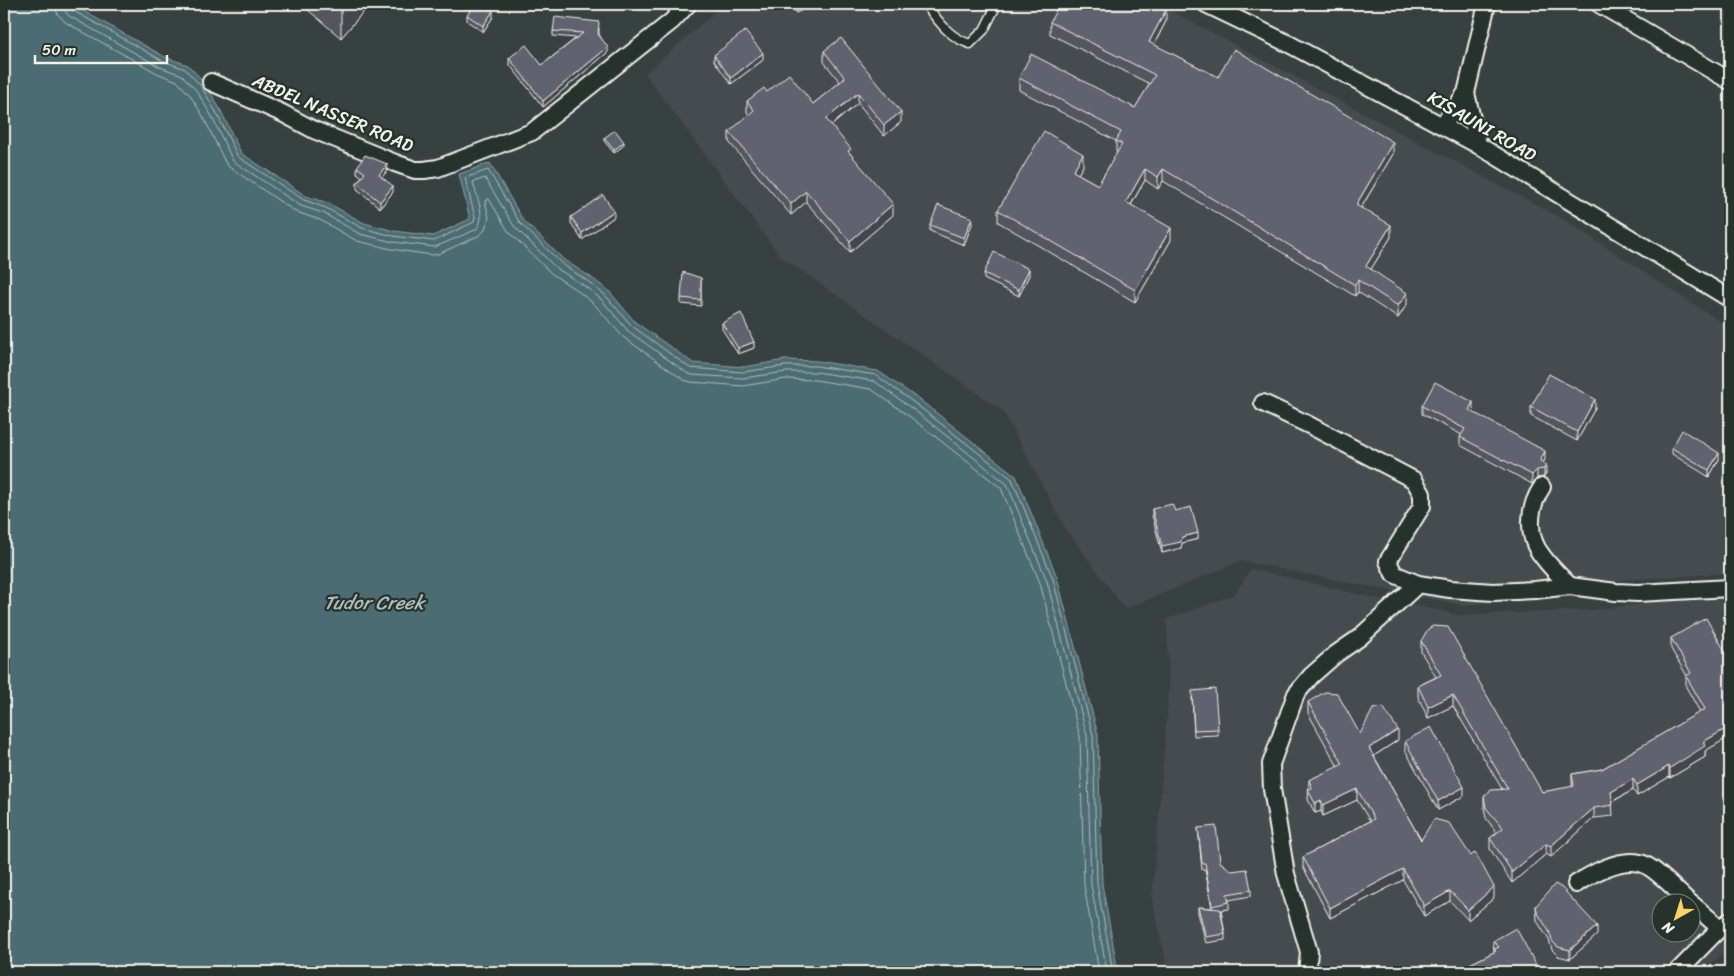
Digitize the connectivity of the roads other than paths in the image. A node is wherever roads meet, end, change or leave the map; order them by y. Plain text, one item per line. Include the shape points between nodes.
1 (688, 4) edge
2 (925, 4) edge
3 (997, 4) edge
4 (1206, 4) edge
5 (1487, 4) edge
6 (1599, 4) edge
7 (1730, 81) edge
8 (211, 82) dead end
9 (1466, 94) junction
10 (1443, 125) junction
11 (1478, 144) junction
12 (1730, 299) edge
13 (1263, 403) dead end
14 (1542, 487) dead end
15 (1418, 584) junction
16 (1570, 586) junction
17 (1730, 588) edge
18 (1576, 884) dead end
19 (1680, 894) edge
20 (1702, 910) edge
21 (1725, 924) edge
22 (1307, 972) edge
23 (1677, 972) edge

1 - 8 street, ABDEL NASSER ROAD via 672,21 532,132 438,168 410,169 314,130
2 - 3 lane via 956,40 970,44 984,30
4 - 10 street, KISAUNI ROAD
5 - 9 street
6 - 7 street
9 - 10 street
9 - 11 street
10 - 11 street, KISAUNI ROAD
11 - 12 street, KISAUNI ROAD
13 - 15 street via 1414,480 1422,494 1422,506 1388,561 1394,574
14 - 16 street via 1532,506 1532,532 1541,556
15 - 16 street via 1493,592
15 - 22 street via 1311,676 1296,694 1271,764 1286,874 1309,952
16 - 17 street via 1638,593
18 - 19 street via 1601,869 1640,862
20 - 21 street
21 - 23 street

